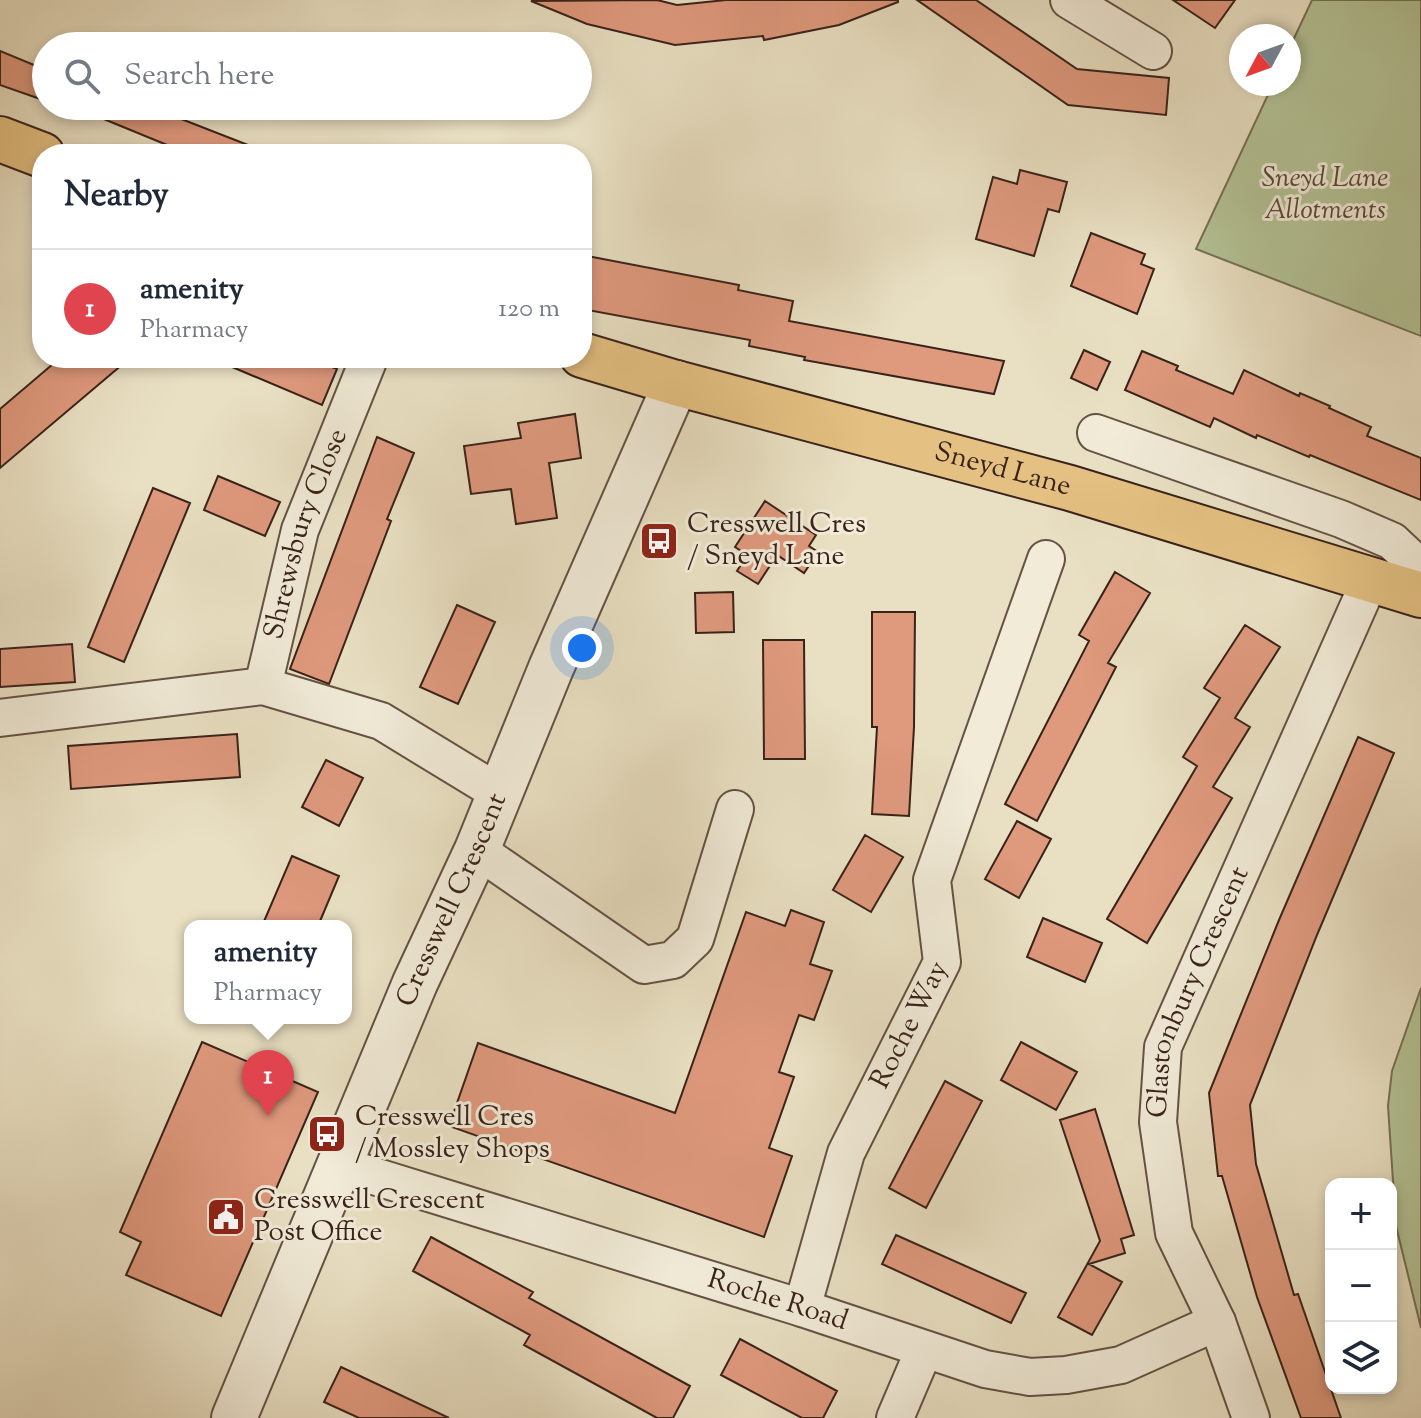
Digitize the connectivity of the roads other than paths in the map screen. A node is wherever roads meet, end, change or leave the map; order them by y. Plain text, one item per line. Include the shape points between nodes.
1 (1069, 0) edge
2 (1153, 51) dead end
3 (0, 139) edge
4 (32, 151) edge
5 (592, 358) edge
6 (368, 379) dead end
7 (676, 383) junction
8 (1096, 433) dead end
9 (1046, 558) dead end
10 (1421, 568) edge
11 (1370, 580) junction
12 (1421, 595) edge
13 (263, 686) junction
14 (0, 718) edge
15 (499, 793) junction
16 (735, 809) dead end
17 (477, 850) junction
18 (338, 1165) junction
19 (802, 1308) junction
20 (1217, 1322) junction
21 (924, 1350) junction
22 (234, 1418) edge
23 (895, 1418) edge
24 (1251, 1418) edge

1 - 2 street
3 - 4 main road
5 - 7 main road, Sneyd Lane
6 - 13 street, Shrewsbury Close via 300,530
7 - 11 main road, Sneyd Lane via 1070,488
7 - 15 street, Cresswell Crescent
8 - 10 street via 1341,519 1392,541
9 - 19 street, Roche Way via 932,880 942,962 846,1153
11 - 12 main road, Sneyd Lane
11 - 20 street, Glastonbury Crescent via 1163,1047 1158,1122 1174,1233
13 - 14 street
13 - 15 street via 381,721
15 - 17 street, Cresswell Crescent
16 - 17 street via 695,939 673,960 644,965
17 - 18 street, Cresswell Crescent
18 - 19 street, Roche Road
18 - 22 street, Cresswell Crescent
19 - 21 street, Roche Road
20 - 21 street, Roche Road via 1121,1365 1066,1375 1030,1377
20 - 24 street, Glastonbury Crescent
21 - 23 street

